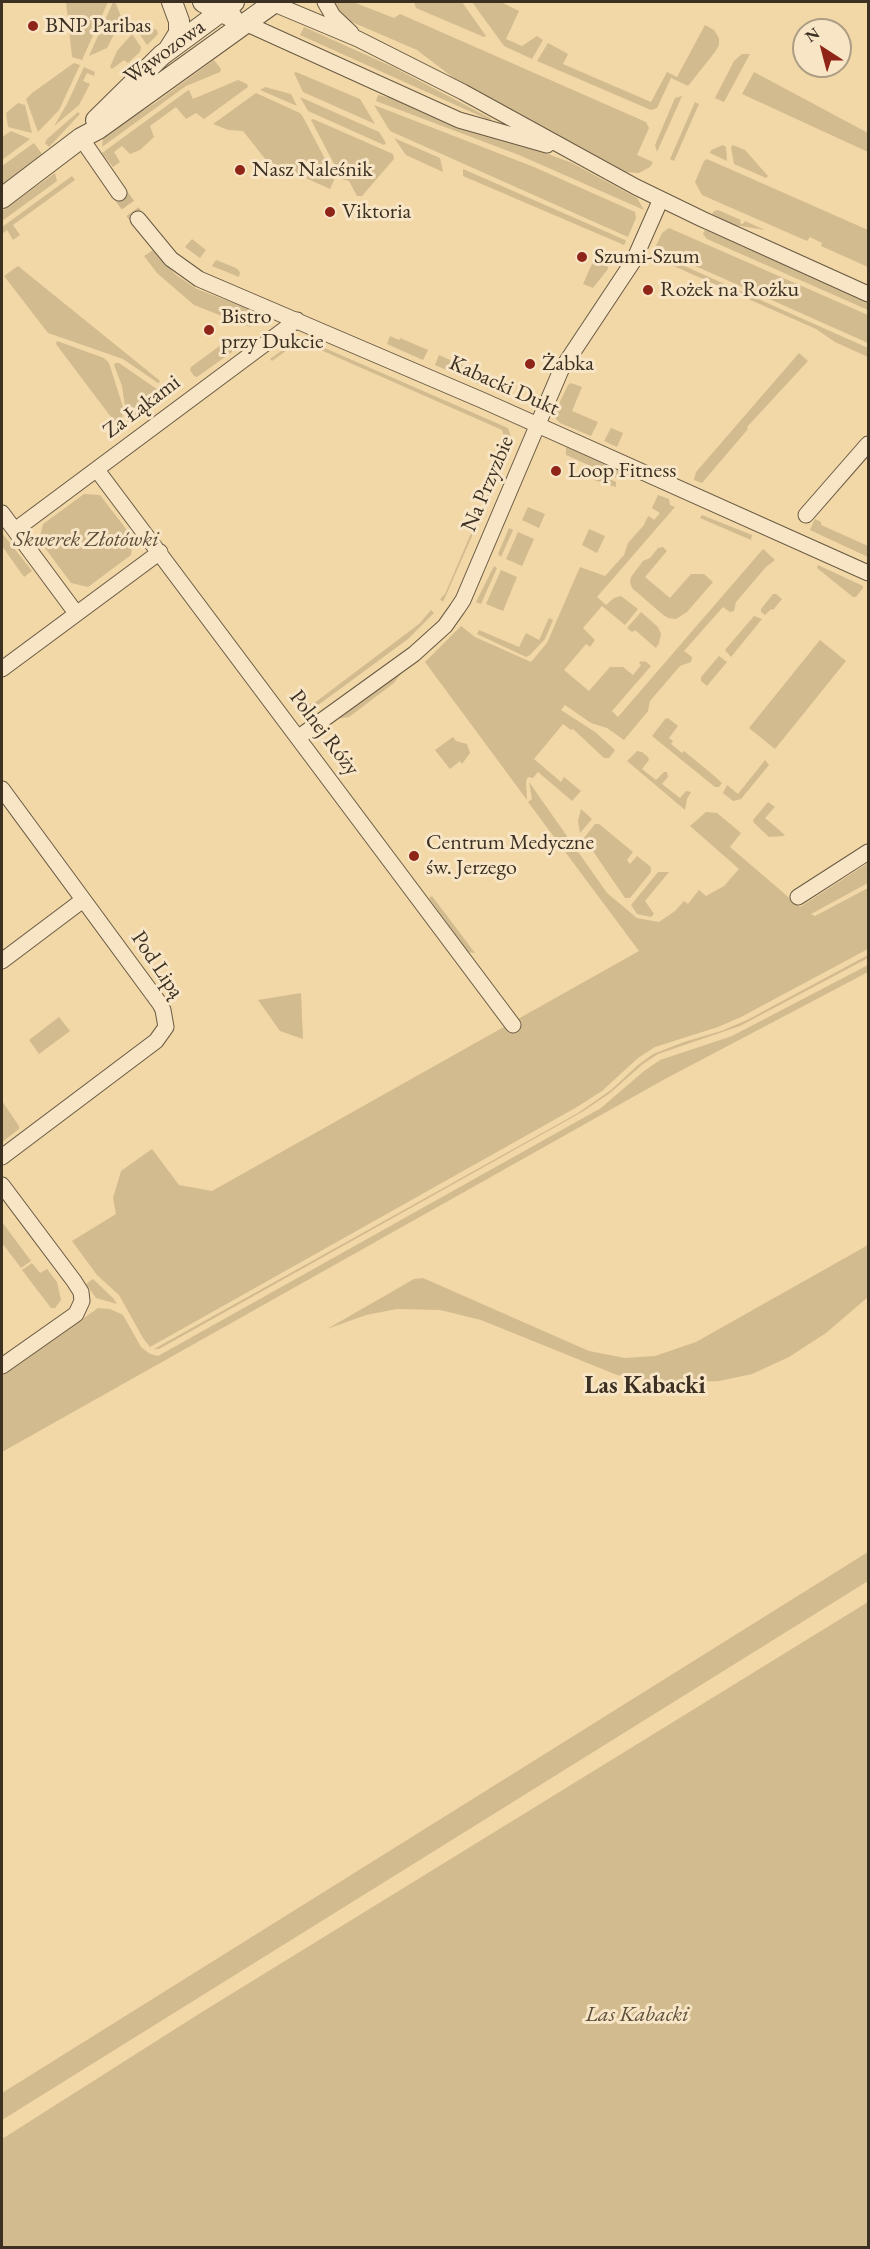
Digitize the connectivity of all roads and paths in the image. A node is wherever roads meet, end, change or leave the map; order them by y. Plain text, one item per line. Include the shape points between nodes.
1 (172, 2) edge
2 (203, 2) edge
3 (272, 2) edge
4 (325, 2) edge
5 (228, 6) edge
6 (245, 23) junction
7 (358, 39) junction
8 (168, 50) junction
9 (81, 138) junction
10 (568, 150) junction
11 (119, 193) tunnel mouth
12 (2, 198) edge
13 (661, 199) junction
14 (138, 219) tunnel mouth
15 (868, 294) edge
16 (297, 320) junction
17 (538, 425) junction
18 (868, 444) edge
19 (97, 470) junction
20 (2, 513) edge
21 (806, 515) dead end
22 (15, 530) junction
23 (160, 552) junction
24 (868, 573) edge
25 (76, 614) junction
26 (2, 669) edge
27 (298, 737) junction
28 (2, 789) edge
29 (868, 852) edge
30 (798, 897) dead end
31 (83, 900) junction
32 (2, 961) edge
33 (513, 1024) dead end
34 (2, 1157) edge
35 (2, 1185) edge
36 (2, 1366) edge

1 - 8 street via 179,33
2 - 5 street
3 - 6 street, Wąwozowa
3 - 7 street
4 - 7 street via 333,16
5 - 6 street
5 - 8 street, Wąwozowa
6 - 9 street, Wąwozowa
6 - 10 street via 459,120
7 - 10 street
8 - 9 street, Wąwozowa
9 - 11 street
9 - 12 street, Wąwozowa
10 - 13 street
13 - 15 street
13 - 17 street, Na Przyzbie via 630,267 568,358
14 - 16 street, Kabacki Dukt via 171,259 199,279
16 - 17 street, Kabacki Dukt
16 - 19 street, Za Łąkami
17 - 24 street, Kabacki Dukt
17 - 27 street, Na Przyzbie via 463,600 445,626 414,654
18 - 21 street
19 - 22 street, Za Łąkami
19 - 23 street, Polnej Róży
20 - 22 street
22 - 25 street
23 - 25 street
23 - 27 street, Polnej Róży
25 - 26 street
27 - 33 street, Polnej Róży
28 - 31 street, Pod Lipą
29 - 30 street
31 - 32 street
31 - 34 street, Pod Lipą via 163,1010 166,1027 156,1041
35 - 36 street via 81,1292 81,1307 76,1314

